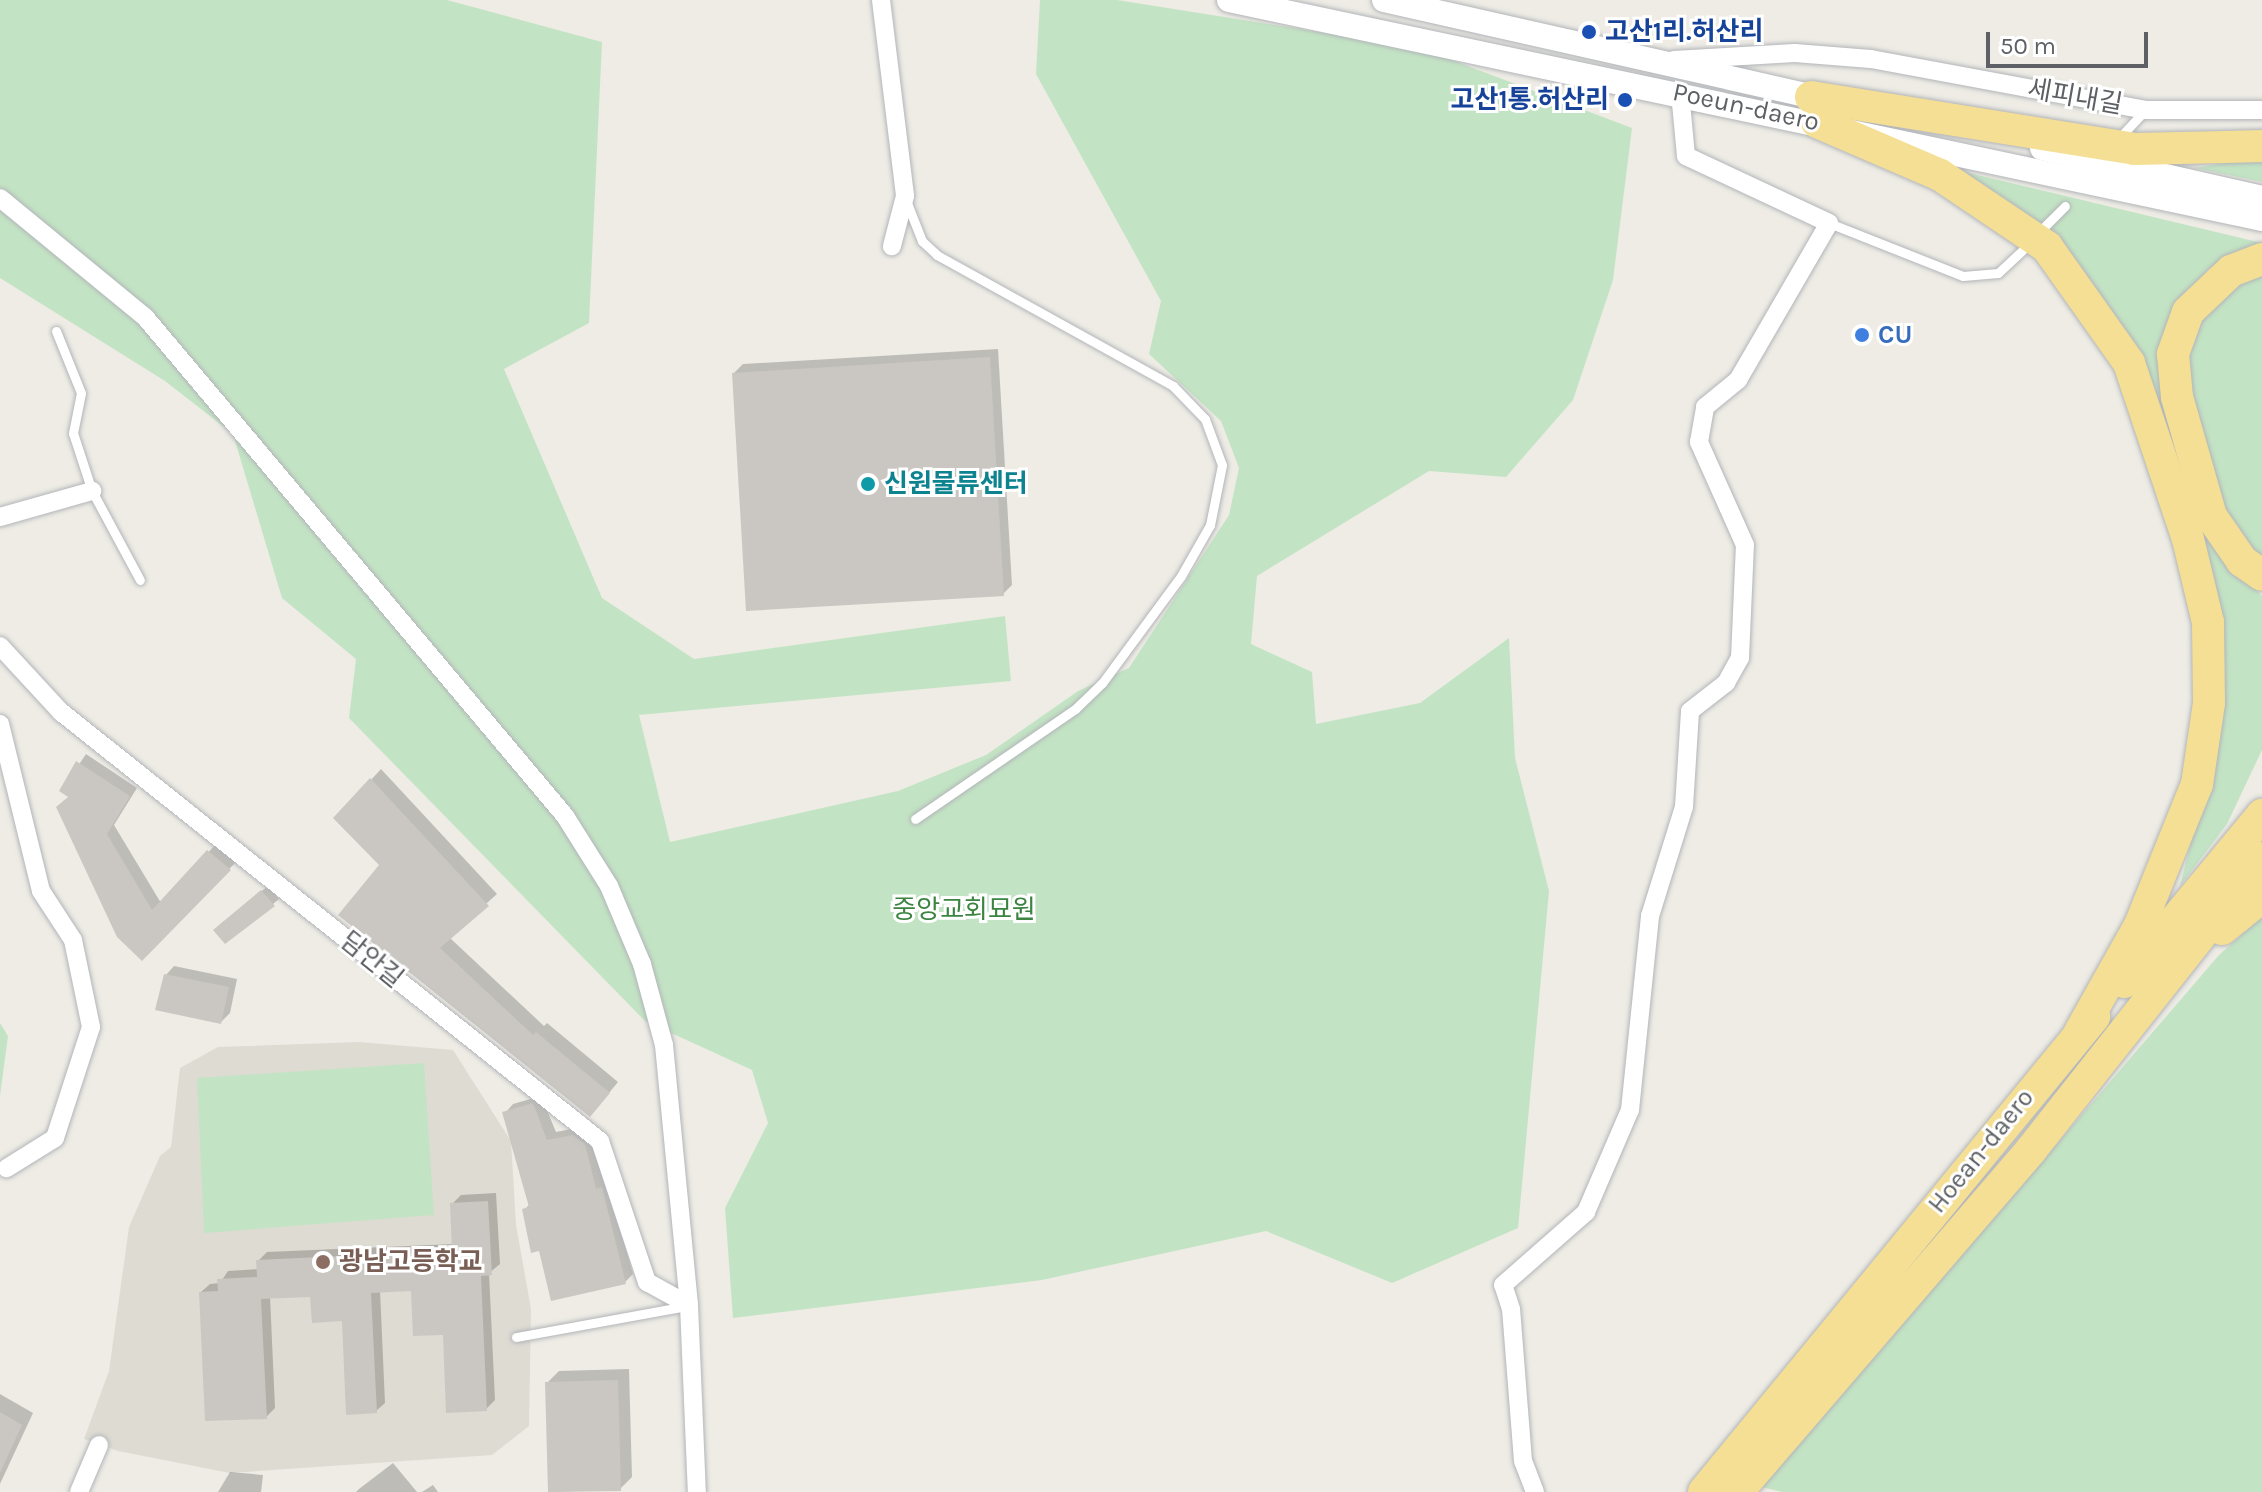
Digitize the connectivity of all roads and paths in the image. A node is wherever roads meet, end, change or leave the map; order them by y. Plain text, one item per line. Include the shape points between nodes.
1 (881, 0) edge
2 (1229, 0) edge
3 (1384, 0) edge
4 (1659, 61) junction
5 (1680, 93) junction
6 (1814, 109) junction
7 (2145, 110) junction
8 (2262, 110) edge
9 (2121, 136) dead end
10 (2262, 146) edge
11 (905, 196) junction
12 (0, 198) edge
13 (2262, 198) edge
14 (2065, 206) dead end
15 (2262, 219) edge
16 (1829, 223) junction
17 (2043, 228) dead end
18 (892, 246) dead end
19 (2022, 251) dead end
20 (2262, 259) edge
21 (56, 331) dead end
22 (92, 491) junction
23 (0, 517) edge
24 (2262, 575) edge
25 (140, 580) dead end
26 (0, 646) edge
27 (0, 724) edge
28 (2262, 815) edge
29 (915, 819) dead end
30 (2262, 858) edge
31 (2262, 897) edge
32 (2180, 964) junction
33 (2080, 1032) junction
34 (7, 1168) dead end
35 (689, 1305) junction
36 (516, 1337) dead end
37 (99, 1445) dead end
38 (79, 1492) edge
39 (697, 1492) edge
40 (1535, 1492) edge
41 (1704, 1492) edge
42 (1737, 1492) edge

1 - 11 street
2 - 5 street, Poeun-daero
3 - 4 street, Poeun-daero
4 - 6 street, Poeun-daero
4 - 7 street, 세피내길 via 1795,53 1871,59
5 - 6 street, Poeun-daero
5 - 16 street via 1686,156
6 - 10 highway via 2134,149
6 - 13 street, Poeun-daero
6 - 15 street, Poeun-daero
6 - 33 highway via 1940,175 2047,247 2129,363 2188,539 2208,622 2209,703 2197,784 2140,925
7 - 8 street, 세피내길
7 - 9 lane
11 - 18 street
11 - 29 lane via 922,241 937,255 1173,386 1205,419 1222,465 1210,525 1181,576 1102,683 1075,709
12 - 35 street via 145,317 565,816 609,886 642,964 664,1045
14 - 17 lane
16 - 19 lane via 1963,276 1998,273
16 - 40 street via 1738,380 1705,407 1699,442 1745,545 1740,658 1726,683 1690,711 1684,807 1650,916 1630,1110 1586,1212 1503,1285 1511,1309 1523,1461
20 - 24 highway via 2231,271 2188,312 2173,354 2177,397 2211,516 2242,561
21 - 22 lane via 81,393 73,433
22 - 23 street
22 - 25 lane
26 - 35 street, 담안길 via 61,712 600,1141 647,1282
27 - 34 street via 41,891 73,940 91,1027 55,1138
28 - 33 highway, Hoean-daero
30 - 32 highway, Hoean-daero
31 - 32 highway
32 - 42 highway, Hoean-daero via 2003,1184
33 - 41 highway, Hoean-daero
35 - 36 lane
35 - 39 street
37 - 38 street

